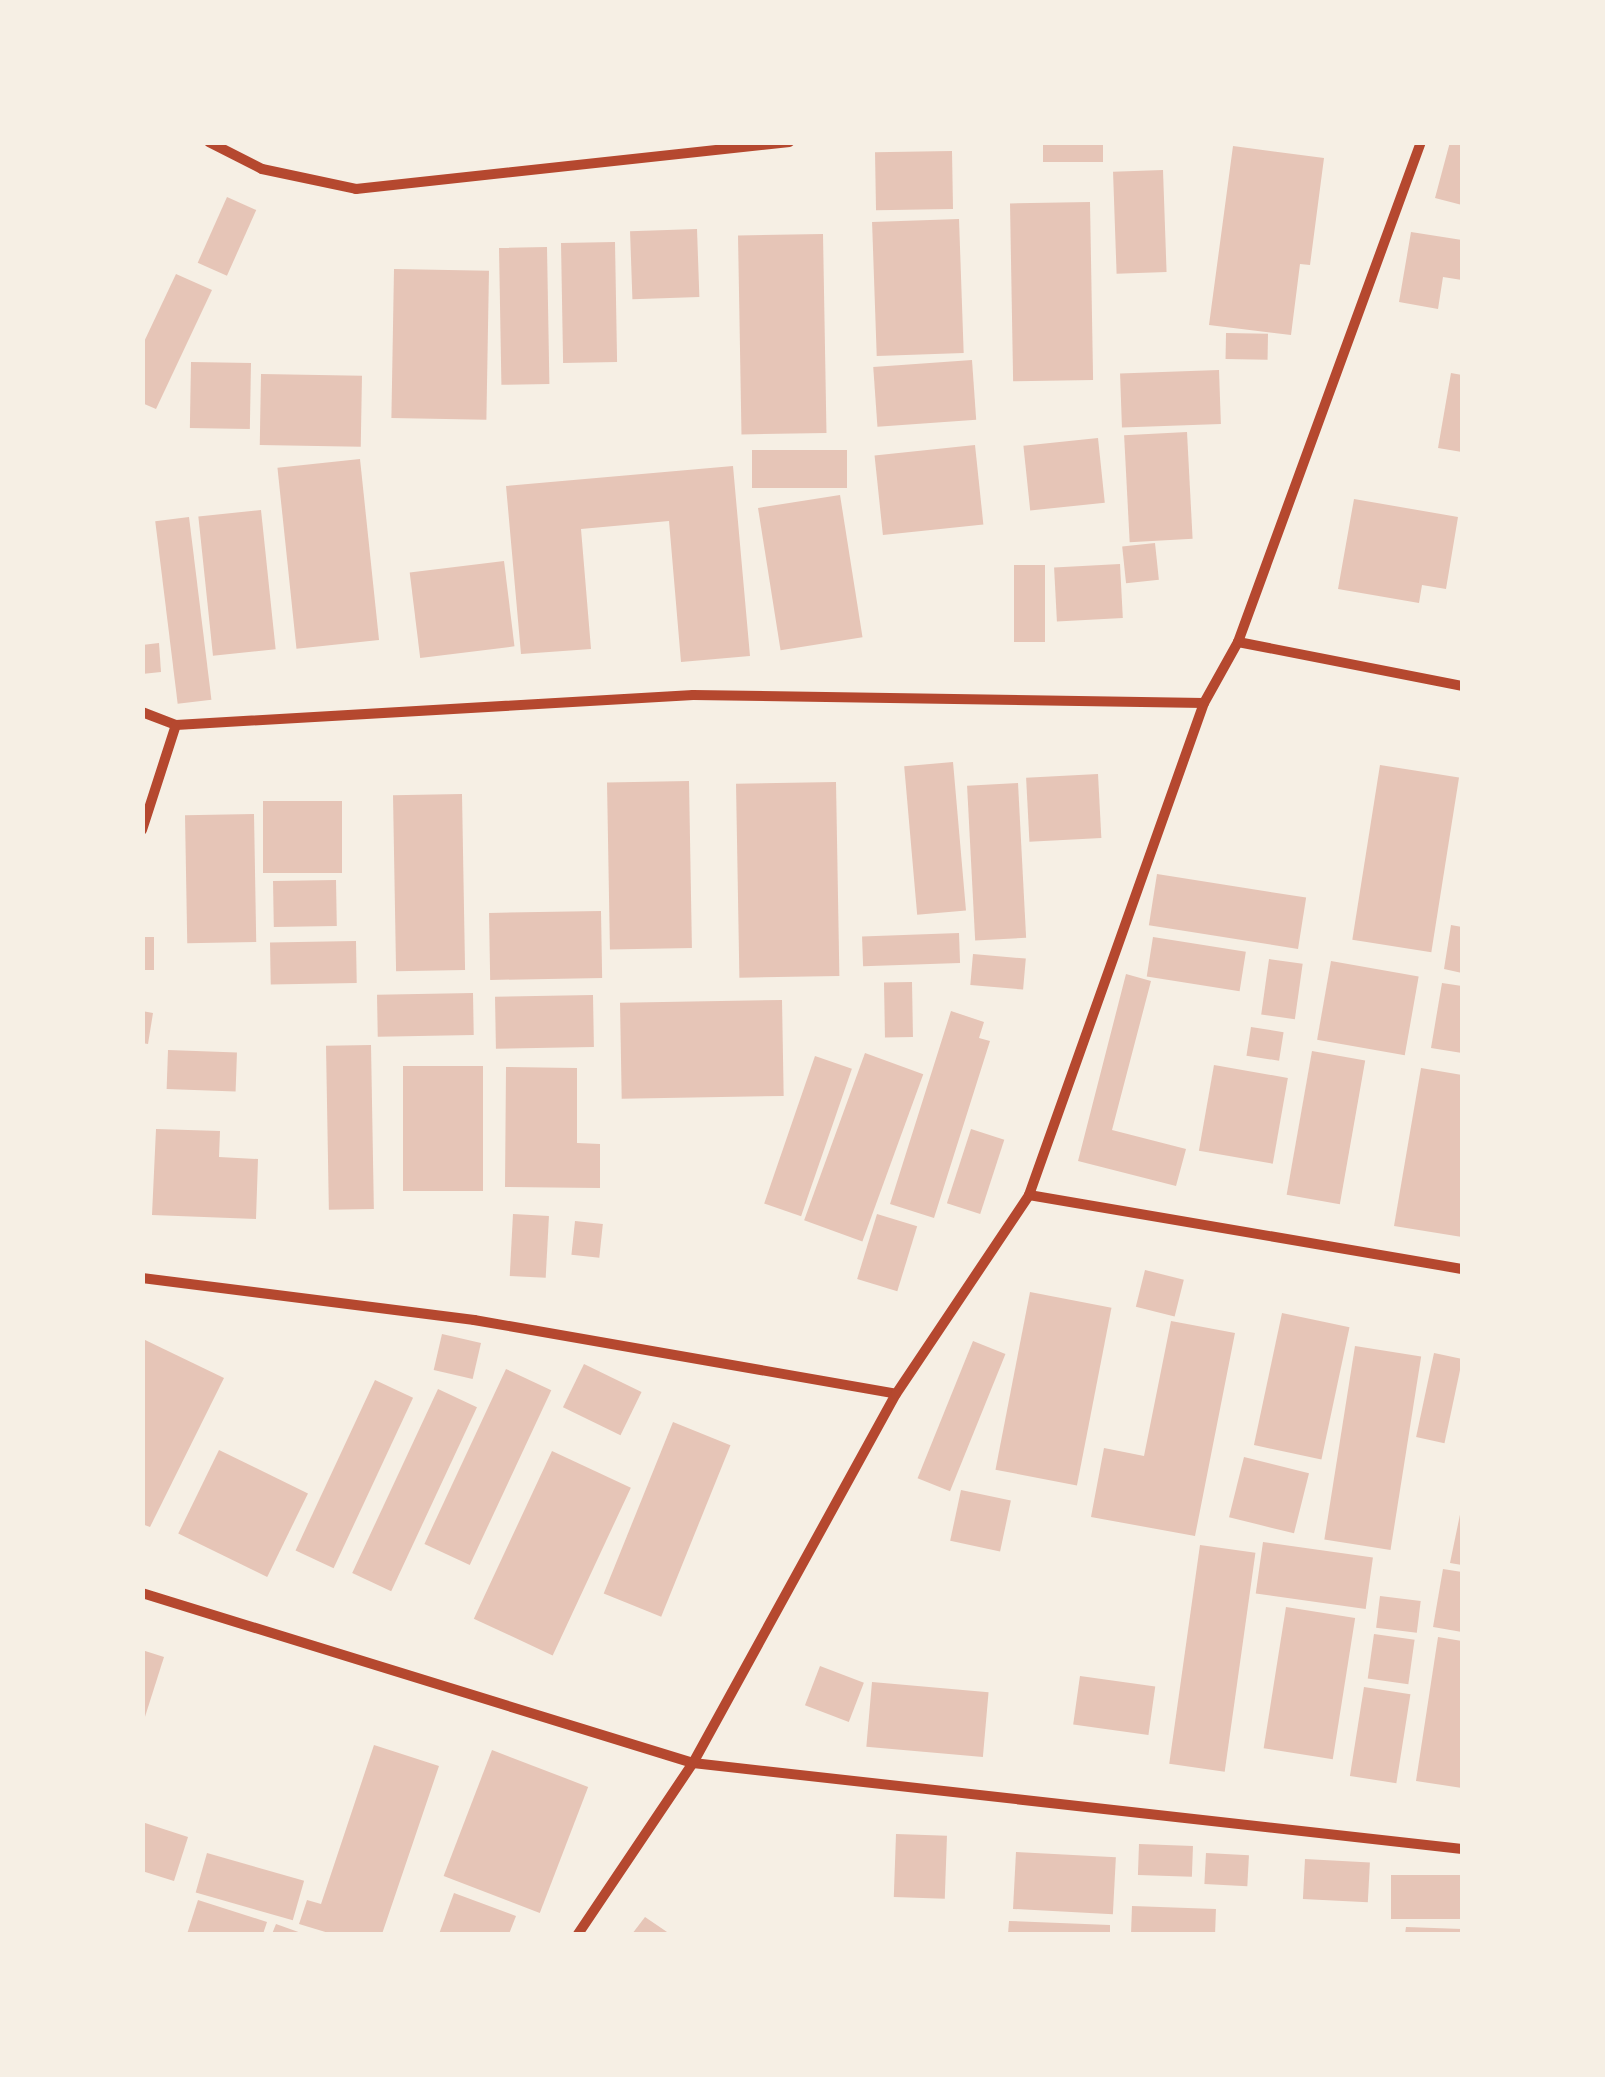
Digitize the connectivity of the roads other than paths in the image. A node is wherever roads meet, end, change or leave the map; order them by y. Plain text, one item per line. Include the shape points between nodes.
1 (208, 142) edge
2 (789, 142) edge
3 (1421, 142) edge
4 (1238, 642) junction
5 (1462, 686) edge
6 (1204, 703) junction
7 (142, 712) edge
8 (176, 725) junction
9 (142, 830) edge
10 (1029, 1196) junction
11 (1462, 1268) edge
12 (142, 1278) edge
13 (896, 1394) junction
14 (142, 1593) edge
15 (692, 1763) junction
16 (1462, 1849) edge
17 (578, 1934) edge

1 - 2 street via 262,169 356,188
3 - 4 street
4 - 5 street
4 - 6 street
6 - 8 street via 693,695
6 - 10 street
7 - 8 street
8 - 9 street
10 - 11 street
10 - 13 street
12 - 13 street via 474,1320
13 - 15 street
14 - 15 street
15 - 16 street
15 - 17 street

